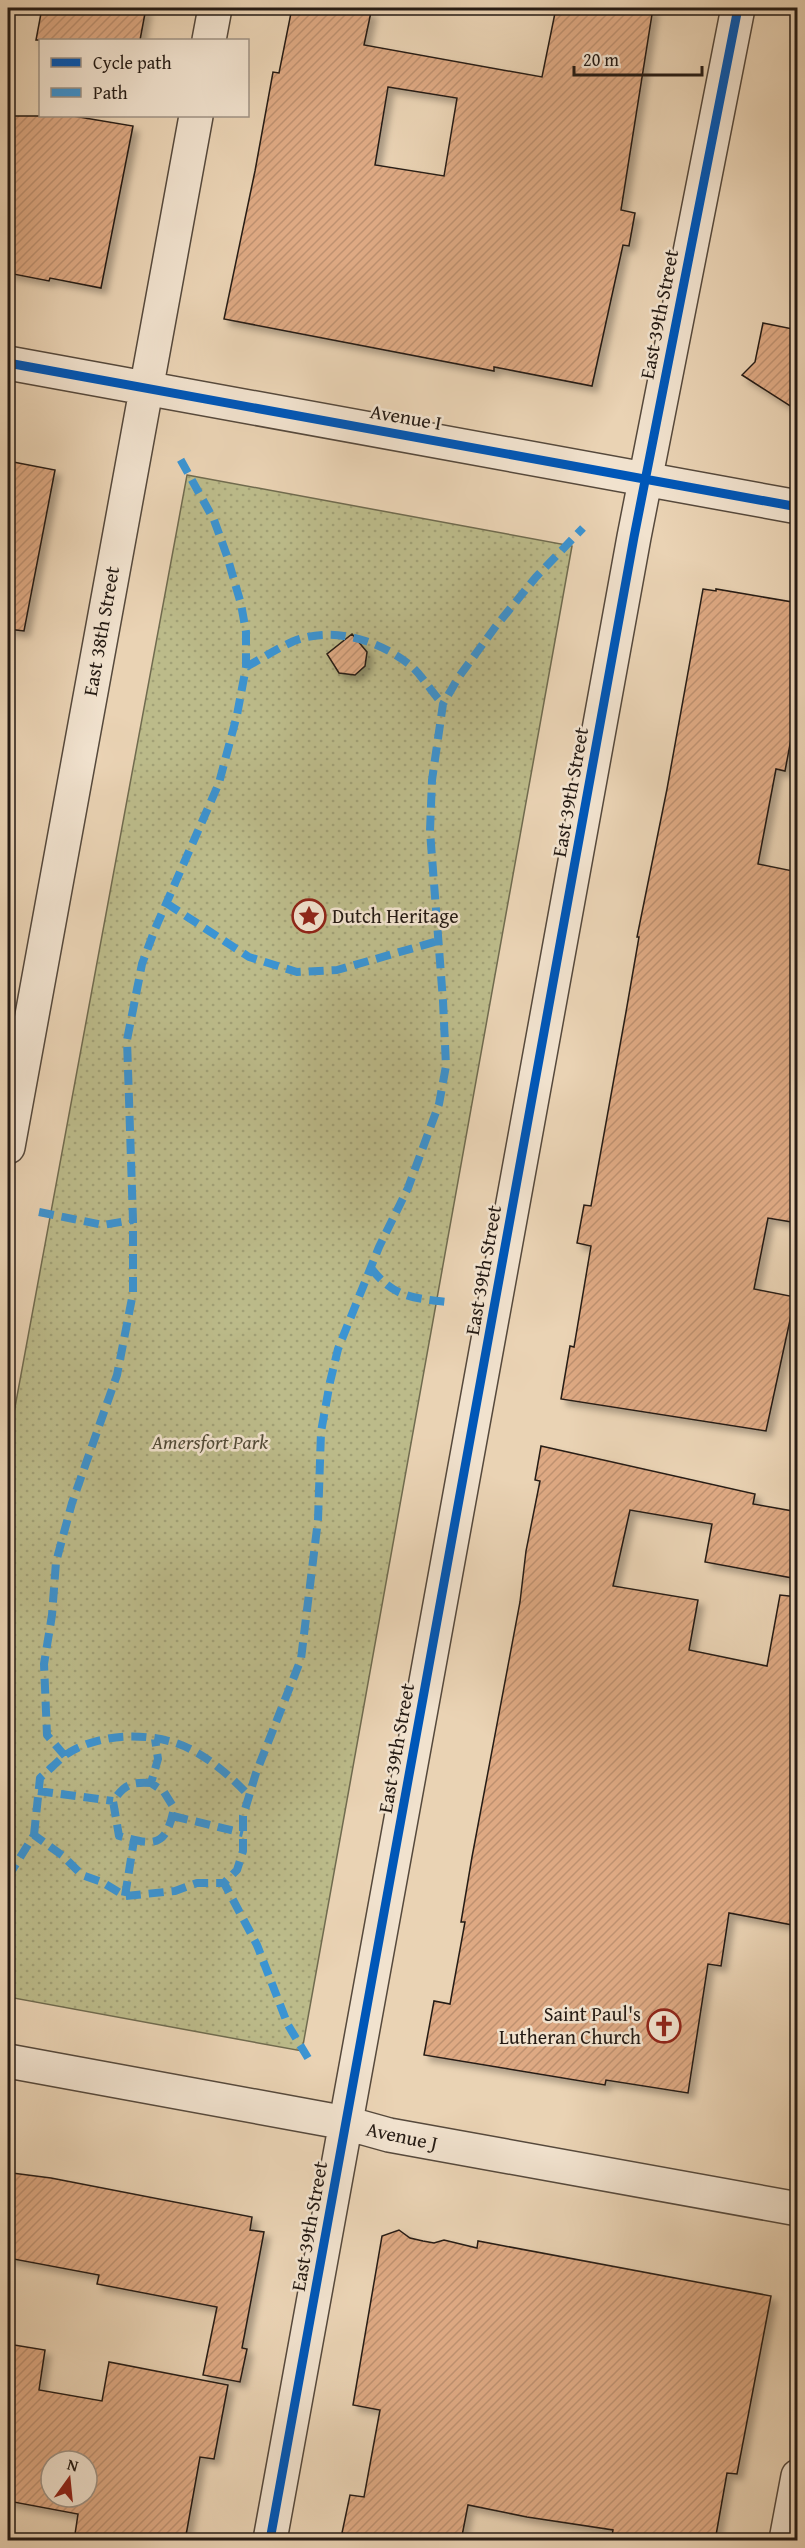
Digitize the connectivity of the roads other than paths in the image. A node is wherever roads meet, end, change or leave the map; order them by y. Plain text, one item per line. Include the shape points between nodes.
1 (215, 8) edge
2 (738, 8) edge
3 (209, 39) edge
4 (196, 117) edge
5 (8, 363) edge
6 (146, 388) junction
7 (645, 479) junction
8 (798, 507) edge
9 (8, 1147) edge
10 (8, 2061) edge
11 (346, 2124) junction
12 (798, 2209) edge
13 (798, 2476) edge
14 (270, 2541) edge
15 (786, 2541) edge

1 - 3 street
2 - 7 street, East 39th Street
4 - 6 street, East 38th Street
5 - 6 street, Avenue I
6 - 7 street, Avenue I
6 - 9 street, East 38th Street
7 - 8 street, Avenue I
7 - 11 street, East 39th Street
10 - 11 street, Avenue J
11 - 12 street, Avenue J
11 - 14 street, East 39th Street
13 - 15 street

